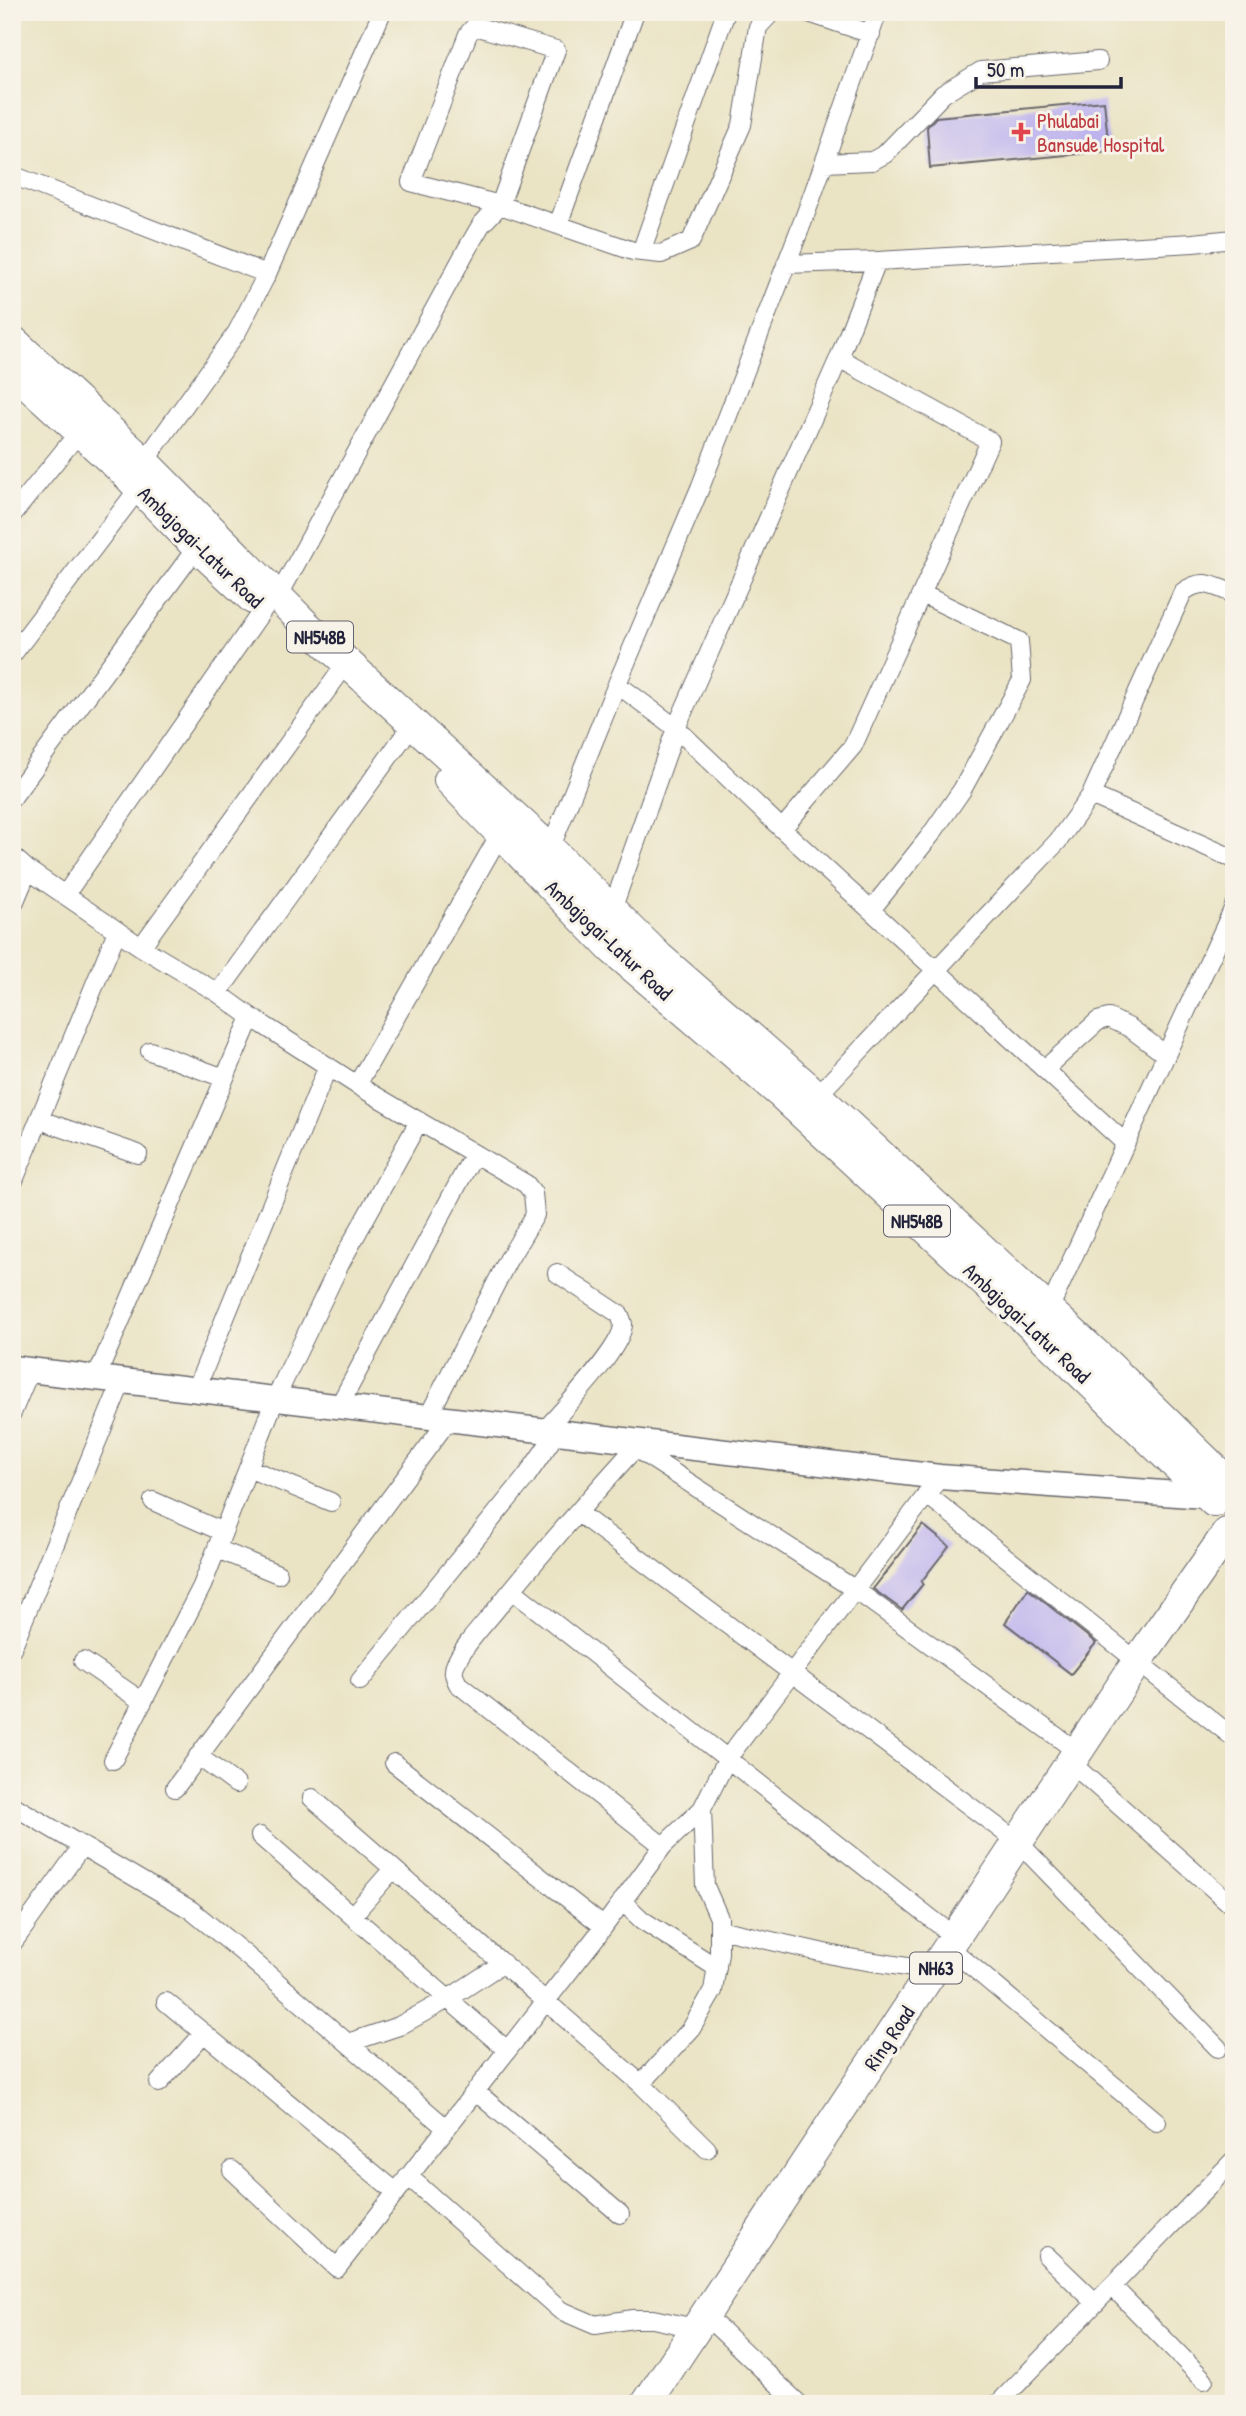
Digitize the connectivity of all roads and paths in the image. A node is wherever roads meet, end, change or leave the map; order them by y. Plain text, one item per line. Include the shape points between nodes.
1 (382, 12) edge
2 (635, 12) edge
3 (726, 12) edge
4 (772, 12) edge
5 (806, 12) edge
6 (878, 12) edge
7 (478, 19) edge
8 (871, 34) junction
9 (1098, 61) dead end
10 (824, 163) junction
11 (12, 175) edge
12 (500, 205) junction
13 (558, 225) junction
14 (1234, 239) edge
15 (641, 252) junction
16 (877, 261) junction
17 (786, 264) junction
18 (267, 274) junction
19 (12, 340) edge
20 (839, 358) junction
21 (12, 370) edge
22 (80, 431) junction
23 (142, 475) junction
24 (12, 515) edge
25 (197, 547) junction
26 (922, 594) junction
27 (1234, 594) edge
28 (271, 602) junction
29 (12, 655) edge
30 (338, 675) junction
31 (617, 684) junction
32 (676, 729) junction
33 (404, 736) junction
34 (1091, 795) junction
35 (12, 798) edge
36 (782, 829) junction
37 (500, 834) junction
38 (550, 849) junction
39 (12, 856) edge
40 (1234, 859) edge
41 (28, 870) junction
42 (65, 895) junction
43 (1234, 907) edge
44 (12, 908) edge
45 (871, 910) junction
46 (602, 919) junction
47 (117, 931) junction
48 (141, 947) junction
49 (935, 969) junction
50 (218, 992) junction
51 (251, 1017) junction
52 (150, 1051) dead end
53 (1166, 1055) junction
54 (328, 1066) junction
55 (1045, 1069) junction
56 (224, 1078) junction
57 (356, 1085) junction
58 (817, 1096) junction
59 (40, 1119) junction
60 (419, 1121) junction
61 (1125, 1143) junction
62 (138, 1154) dead end
63 (474, 1154) junction
64 (12, 1185) edge
65 (557, 1273) dead end
66 (1043, 1321) junction
67 (21, 1369) edge
68 (96, 1378) junction
69 (122, 1381) junction
70 (196, 1390) junction
71 (275, 1399) junction
72 (340, 1406) junction
73 (12, 1413) edge
74 (438, 1418) junction
75 (551, 1431) junction
76 (629, 1444) junction
77 (248, 1468) junction
78 (933, 1486) junction
79 (1221, 1491) edge
80 (153, 1501) dead end
81 (331, 1502) dead end
82 (577, 1513) junction
83 (1230, 1534) edge
84 (220, 1541) junction
85 (278, 1574) dead end
86 (854, 1589) junction
87 (512, 1590) junction
88 (12, 1648) edge
89 (83, 1661) dead end
90 (1137, 1662) junction
91 (792, 1672) junction
92 (360, 1681) dead end
93 (143, 1702) junction
94 (1234, 1738) edge
95 (198, 1756) junction
96 (1075, 1758) junction
97 (727, 1759) junction
98 (113, 1760) dead end
99 (394, 1763) dead end
100 (236, 1784) dead end
101 (175, 1788) dead end
102 (312, 1798) dead end
103 (12, 1805) edge
104 (702, 1809) junction
105 (260, 1836) dead end
106 (1019, 1843) junction
107 (82, 1846) junction
108 (663, 1846) junction
109 (393, 1869) junction
110 (622, 1901) junction
111 (1234, 1907) edge
112 (352, 1916) junction
113 (603, 1926) junction
114 (719, 1929) junction
115 (12, 1944) edge
116 (947, 1953) junction
117 (503, 1963) junction
118 (717, 1968) junction
119 (448, 1999) junction
120 (546, 2000) junction
121 (166, 2002) dead end
122 (204, 2033) junction
123 (348, 2043) junction
124 (1218, 2048) dead end
125 (507, 2050) junction
126 (159, 2083) dead end
127 (641, 2084) junction
128 (475, 2091) junction
129 (1157, 2122) dead end
130 (446, 2128) junction
131 (706, 2150) dead end
132 (1234, 2160) edge
133 (232, 2170) dead end
134 (408, 2176) junction
135 (396, 2192) junction
136 (620, 2214) dead end
137 (1047, 2256) dead end
138 (1111, 2286) junction
139 (1096, 2303) junction
140 (700, 2321) junction
141 (1204, 2380) dead end
142 (646, 2404) edge
143 (799, 2404) edge
144 (998, 2404) edge

1 - 18 street
2 - 13 street
3 - 15 street
4 - 15 street via 758,27 742,125 691,241 661,254
5 - 8 street
6 - 8 street
7 - 12 street via 556,50
7 - 12 street via 468,34 411,181
8 - 10 street
9 - 10 street via 981,71 943,94 885,154 872,161
10 - 17 street
11 - 18 street
12 - 13 street
12 - 28 street via 467,249
13 - 15 street
14 - 16 street
16 - 17 street
16 - 20 street
17 - 31 street via 700,488
18 - 23 street via 237,332
19 - 23 highway, NH548B
20 - 26 street via 990,441
20 - 32 street
21 - 22 highway, Ambajogai-Latur Road / NH548B
22 - 23 highway, Ambajogai-Latur Road / NH548B
22 - 24 street
23 - 25 highway, Ambajogai-Latur Road / NH548B
23 - 28 highway, NH548B
23 - 29 street
25 - 28 highway, Ambajogai-Latur Road / NH548B
25 - 35 street
26 - 36 street via 853,747
26 - 45 street via 1019,641 1022,680 962,790
27 - 34 street via 1206,583 1193,584 1183,592
28 - 30 highway, Ambajogai-Latur Road / NH548B
28 - 38 highway, NH548B via 307,626
28 - 42 street
30 - 33 highway, Ambajogai-Latur Road / NH548B
30 - 48 street
31 - 32 street
31 - 38 street
32 - 36 street
32 - 46 street
33 - 37 highway, Ambajogai-Latur Road / NH548B
33 - 50 street
34 - 40 street
34 - 49 street via 1058,841
36 - 45 street
37 - 46 highway, Ambajogai-Latur Road / NH548B
37 - 57 street
38 - 46 highway, NH548B
39 - 41 street
41 - 42 street
41 - 44 street
42 - 47 street
43 - 53 street
45 - 49 street
46 - 58 highway, NH548B via 659,957
46 - 66 highway, Ambajogai-Latur Road / NH548B via 611,948
47 - 48 street
47 - 59 street
48 - 50 street
49 - 55 street
49 - 58 street
50 - 51 street
51 - 54 street
51 - 56 street
52 - 56 street
53 - 55 street via 1109,1018 1098,1021
53 - 61 street
54 - 57 street
54 - 70 street
55 - 61 street
56 - 68 street
57 - 60 street
58 - 66 highway, NH548B
59 - 62 street
59 - 64 street
60 - 63 street
60 - 71 street via 340,1264
61 - 66 street
63 - 72 street
63 - 74 street via 526,1184 533,1193 535,1215 508,1260
65 - 75 street via 619,1314 623,1323 605,1360
66 - 79 highway, Ambajogai-Latur Road / NH548B
67 - 68 main road
67 - 73 street
68 - 69 main road
69 - 70 main road
69 - 88 street
70 - 71 main road
71 - 72 main road
71 - 77 street
72 - 74 main road
74 - 75 main road
74 - 95 street
75 - 76 main road
75 - 92 street via 526,1477
76 - 78 main road
76 - 82 street
76 - 86 street
77 - 81 street
77 - 84 street
78 - 79 main road
78 - 86 street
78 - 90 street
79 - 83 highway, Ambajogai-Latur Road / NH548B via 1213,1514
80 - 84 street
82 - 87 street
82 - 91 street
83 - 90 highway, Ring Road / NH63
84 - 85 street
84 - 93 street
86 - 91 street
86 - 96 street
87 - 97 street
87 - 108 street via 454,1665 458,1684
89 - 93 street
90 - 94 street
90 - 96 highway, Ring Road / NH63
91 - 97 street
91 - 106 street
93 - 98 street
95 - 100 street
95 - 101 street
96 - 106 highway, Ring Road / NH63
96 - 111 street
97 - 104 street
97 - 116 street
99 - 113 street
102 - 109 street
103 - 107 street
104 - 108 street
104 - 114 street via 705,1886
105 - 112 street
106 - 116 highway, Ring Road / NH63
106 - 124 street
107 - 115 street
107 - 123 street via 191,1910
108 - 110 street
109 - 112 street
109 - 117 street
110 - 113 street
110 - 118 street via 642,1920
112 - 119 street
113 - 120 street
114 - 116 street via 842,1957
114 - 118 street
116 - 129 street
116 - 140 highway, Ring Road / NH63
117 - 119 street
117 - 120 street
118 - 127 street via 713,1990 691,2029
119 - 123 street via 399,2026
119 - 125 street
120 - 125 street
120 - 127 street
121 - 122 street
122 - 126 street
122 - 135 street
123 - 130 street
125 - 128 street
127 - 131 street
128 - 130 street
128 - 136 street
130 - 134 street
132 - 138 street
133 - 135 street via 337,2268
134 - 135 street
134 - 140 street via 560,2310 595,2325 633,2319
137 - 139 street
138 - 139 street
138 - 141 street
139 - 144 street
140 - 142 highway, Ring Road / NH63
140 - 143 street

